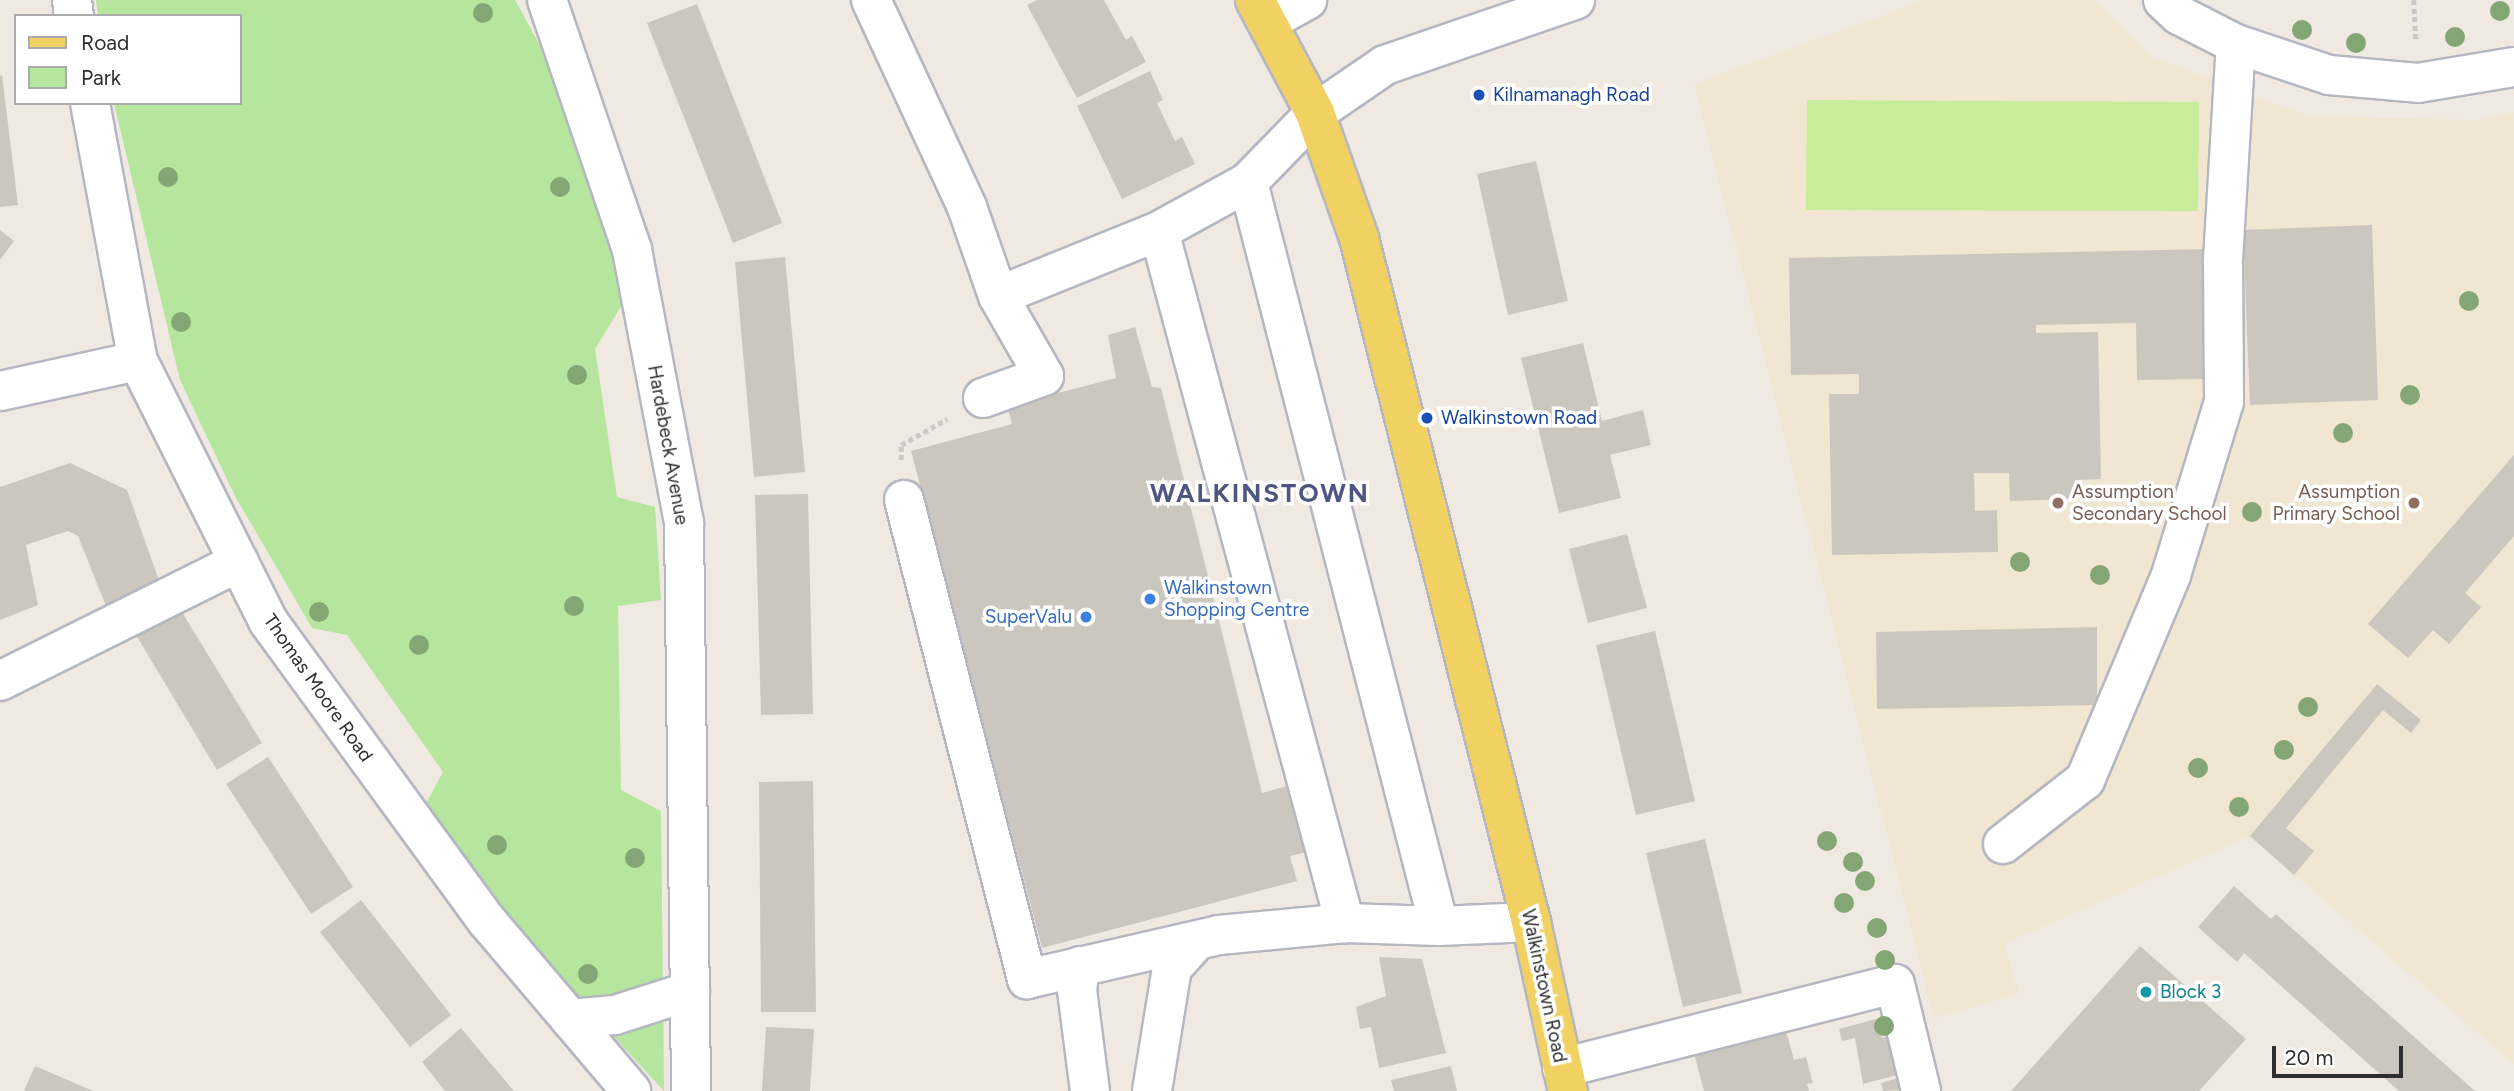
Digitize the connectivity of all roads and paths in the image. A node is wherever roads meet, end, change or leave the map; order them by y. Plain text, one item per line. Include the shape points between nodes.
1 (547, 0) edge
2 (871, 0) edge
3 (1307, 0) edge
4 (1575, 0) edge
5 (2163, 0) edge
6 (1261, 11) edge
7 (2236, 44) junction
8 (2514, 67) edge
9 (90, 105) edge
10 (1315, 113) junction
11 (1248, 182) junction
12 (1159, 231) junction
13 (998, 296) junction
14 (138, 361) junction
15 (0, 391) edge
16 (983, 398) joint
17 (904, 500) joint
18 (239, 562) junction
19 (0, 681) edge
20 (2003, 844) dead end
21 (1531, 922) junction
22 (1345, 923) junction
23 (1439, 926) junction
24 (1196, 941) junction
25 (1080, 966) junction
26 (690, 991) junction
27 (570, 1019) junction
28 (1565, 1079) edge
29 (632, 1091) edge
30 (691, 1091) edge
31 (1090, 1091) edge
32 (1152, 1091) edge
33 (1921, 1091) edge

1 - 26 street, Hardebeck Avenue via 632,250 684,523
2 - 13 street via 967,207
3 - 6 street
4 - 10 street via 1385,65
5 - 7 street via 2179,15
6 - 10 main road, Walkinstown Road
7 - 8 street via 2329,75 2378,81 2418,83
7 - 20 street via 2223,260 2224,402 2171,575 2085,779
9 - 14 street, Thomas Moore Road
10 - 11 street
10 - 21 main road, Walkinstown Road via 1359,238
11 - 12 street
11 - 23 street
12 - 13 street
12 - 22 street
13 - 16 street via 1044,376
14 - 15 street
14 - 18 street, Thomas Moore Road
16 - 17 path via 901,445
17 - 25 street via 1027,979
18 - 19 street
18 - 27 street, Thomas Moore Road via 268,621 487,921
21 - 23 street
21 - 28 main road, Walkinstown Road
22 - 23 street
22 - 24 street
24 - 25 street
24 - 32 street via 1172,968
25 - 31 street via 1077,990
26 - 27 street via 615,1015
26 - 30 street, Hardebeck Avenue
27 - 29 street, Thomas Moore Road
28 - 33 street via 1895,984

